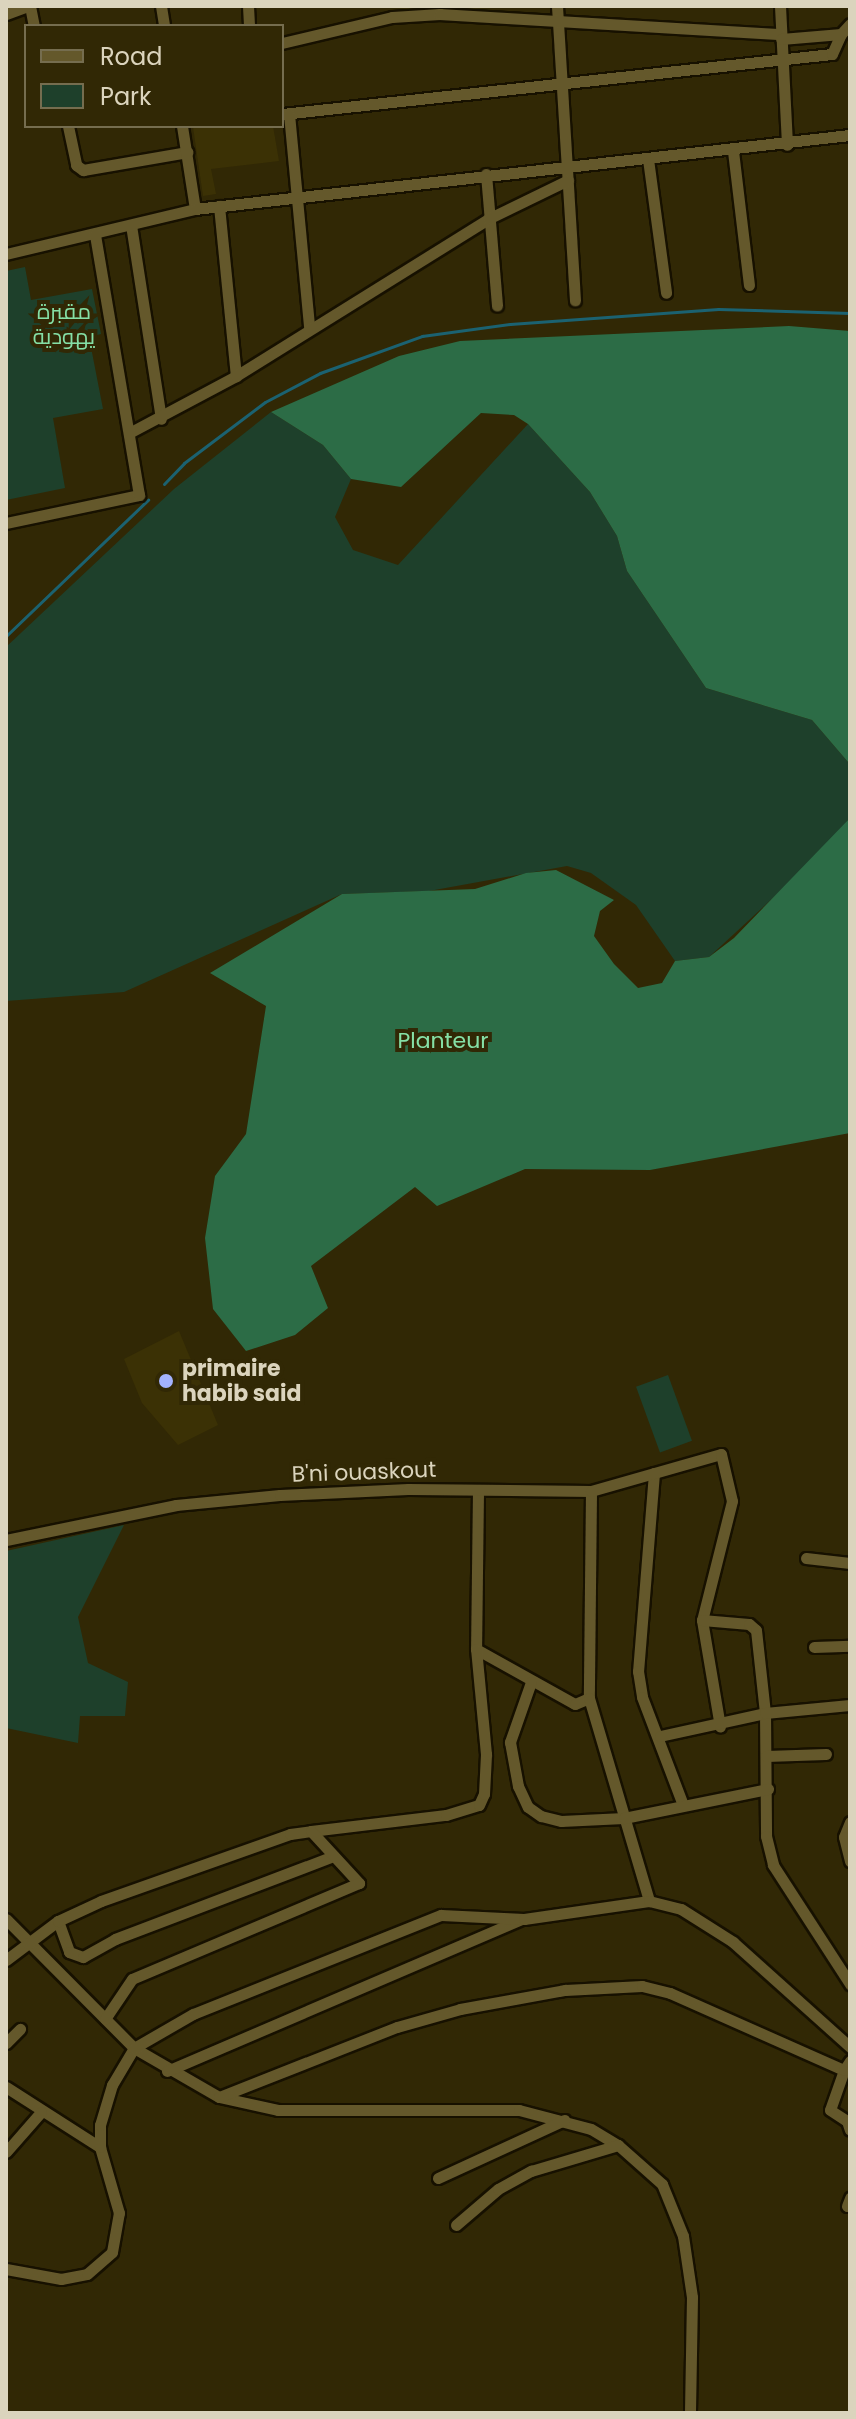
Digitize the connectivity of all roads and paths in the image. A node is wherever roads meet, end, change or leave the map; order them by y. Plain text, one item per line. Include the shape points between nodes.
1 (29, 6) edge
2 (780, 6) edge
3 (557, 12) edge
4 (6, 14) edge
5 (850, 24) edge
6 (841, 34) junction
7 (780, 36) junction
8 (284, 43) edge
9 (781, 59) junction
10 (558, 81) junction
11 (286, 114) edge
12 (68, 128) edge
13 (182, 128) edge
14 (850, 135) edge
15 (787, 145) junction
16 (733, 151) junction
17 (187, 152) junction
18 (648, 159) junction
19 (566, 166) junction
20 (486, 174) junction
21 (568, 180) junction
22 (300, 196) junction
23 (219, 206) junction
24 (195, 209) junction
25 (488, 219) junction
26 (131, 225) junction
27 (95, 234) junction
28 (6, 254) edge
29 (749, 285) dead end
30 (666, 293) dead end
31 (575, 300) dead end
32 (497, 306) dead end
33 (309, 327) junction
34 (236, 376) junction
35 (161, 419) junction
36 (129, 433) junction
37 (6, 523) edge
38 (654, 1473) junction
39 (478, 1490) junction
40 (591, 1491) junction
41 (6, 1540) edge
42 (806, 1558) dead end
43 (850, 1563) edge
44 (702, 1620) junction
45 (850, 1646) edge
46 (814, 1647) dead end
47 (476, 1649) junction
48 (531, 1682) junction
49 (589, 1698) junction
50 (850, 1705) edge
51 (765, 1713) junction
52 (720, 1726) junction
53 (660, 1736) junction
54 (826, 1754) dead end
55 (766, 1756) junction
56 (768, 1789) junction
57 (683, 1805) junction
58 (624, 1818) junction
59 (850, 1822) edge
60 (311, 1831) junction
61 (334, 1856) junction
62 (850, 1861) edge
63 (649, 1901) junction
64 (6, 1919) edge
65 (524, 1919) junction
66 (58, 1921) junction
67 (27, 1942) junction
68 (6, 1960) edge
69 (850, 1984) edge
70 (105, 2019) junction
71 (20, 2029) dead end
72 (6, 2043) edge
73 (850, 2047) edge
74 (134, 2048) junction
75 (847, 2065) edge
76 (167, 2071) junction
77 (6, 2087) edge
78 (219, 2097) junction
79 (41, 2112) junction
80 (564, 2120) junction
81 (850, 2130) edge
82 (618, 2145) junction
83 (100, 2147) junction
84 (6, 2152) edge
85 (438, 2178) dead end
86 (456, 2225) dead end
87 (6, 2269) edge
88 (690, 2413) edge

1 - 4 street
2 - 7 street
3 - 7 street
3 - 8 street via 392,17
3 - 10 street
5 - 6 street
6 - 7 street
6 - 9 street via 832,54
7 - 9 street
9 - 10 street
9 - 15 street
10 - 11 street
10 - 19 street
11 - 22 street
12 - 17 street via 76,165 83,170
13 - 17 street
14 - 15 street
15 - 16 street
16 - 18 street
16 - 29 street
17 - 24 street
18 - 19 street
18 - 30 street
19 - 20 street
19 - 21 street
20 - 22 street
20 - 25 street
21 - 25 street
21 - 31 street
22 - 23 street
22 - 33 street
23 - 24 street
23 - 34 street
24 - 26 street
25 - 32 street
25 - 33 street
26 - 27 street
26 - 35 street
27 - 28 street
27 - 36 street
33 - 34 street
34 - 35 street
35 - 36 street
36 - 37 street via 139,495
38 - 40 street, B'ni ouaskout
38 - 44 street, B'ni ouaskout via 721,1454 732,1501
38 - 53 street via 638,1671 642,1697
39 - 40 street, B'ni ouaskout
39 - 41 street, B'ni ouaskout via 280,1495 176,1505
39 - 47 street
40 - 49 street
42 - 43 street
44 - 51 street via 749,1624 756,1630
44 - 52 street
45 - 46 street
47 - 48 street
47 - 60 street via 486,1754 479,1805 446,1815
48 - 49 street via 575,1704
48 - 58 street via 510,1742 518,1786 528,1807 561,1821
49 - 58 street
50 - 51 street
51 - 52 street
51 - 55 street
52 - 53 street
53 - 57 street
54 - 55 street
55 - 56 street
56 - 57 street
56 - 69 street via 766,1836 773,1865
57 - 58 street
58 - 63 street
59 - 62 street via 844,1831
60 - 61 street
60 - 66 street via 183,1869
61 - 66 street via 115,1939 83,1957 69,1952
61 - 70 street via 359,1883 132,1979
63 - 65 street
63 - 73 street via 681,1909 733,1942
64 - 67 street
65 - 74 street via 441,1915 401,1927 193,2014
65 - 76 street
66 - 67 street
67 - 68 street
67 - 70 street
70 - 74 street
71 - 72 street
74 - 76 street
74 - 83 street via 102,2109
75 - 78 street via 642,1986 565,1990 460,2009 397,2027
75 - 81 street via 830,2110 843,2117
76 - 78 street
77 - 79 street
78 - 80 street via 278,2110 519,2110
79 - 83 street
79 - 84 street
80 - 82 street
80 - 85 street
82 - 86 street via 531,2171 498,2189
82 - 88 street via 662,2184 683,2236 692,2297
83 - 87 street via 119,2213 112,2252 87,2274 61,2279

